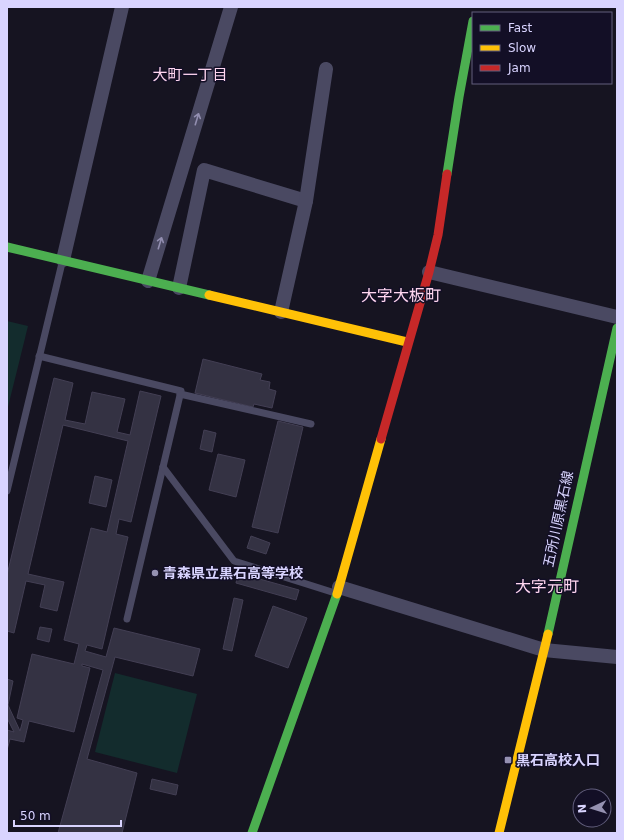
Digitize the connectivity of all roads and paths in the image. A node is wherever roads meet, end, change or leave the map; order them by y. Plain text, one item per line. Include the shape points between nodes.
1 (122, 7) edge
2 (231, 7) edge
3 (472, 27) edge
4 (326, 69) dead end
5 (306, 201) junction
6 (7, 247) edge
7 (63, 260) junction
8 (428, 272) junction
9 (148, 281) junction
10 (179, 288) junction
11 (281, 312) junction
12 (617, 317) edge
13 (617, 328) edge
14 (407, 342) junction
15 (39, 356) junction
16 (180, 394) junction
17 (311, 424) dead end
18 (163, 467) junction
19 (7, 491) edge
20 (338, 590) junction
21 (127, 619) dead end
22 (544, 650) junction
23 (617, 658) edge
24 (252, 833) edge
25 (499, 833) edge

1 - 7 street
9 -> 2 street
3 - 8 street via 438,235
4 - 5 street
5 - 10 street via 204,170
5 - 11 street
6 - 7 street
7 - 9 street
7 - 15 lane
8 - 12 street
8 - 14 street
9 - 10 street
10 - 11 street
11 - 14 street
13 - 22 street, 五所川原黒石線
14 - 20 street
15 - 16 lane via 180,391
15 - 19 lane
16 - 17 lane
16 - 18 lane
18 - 20 lane via 234,561
18 - 21 lane
20 - 22 street
20 - 24 street
22 - 23 street
22 - 25 street, 五所川原黒石線

